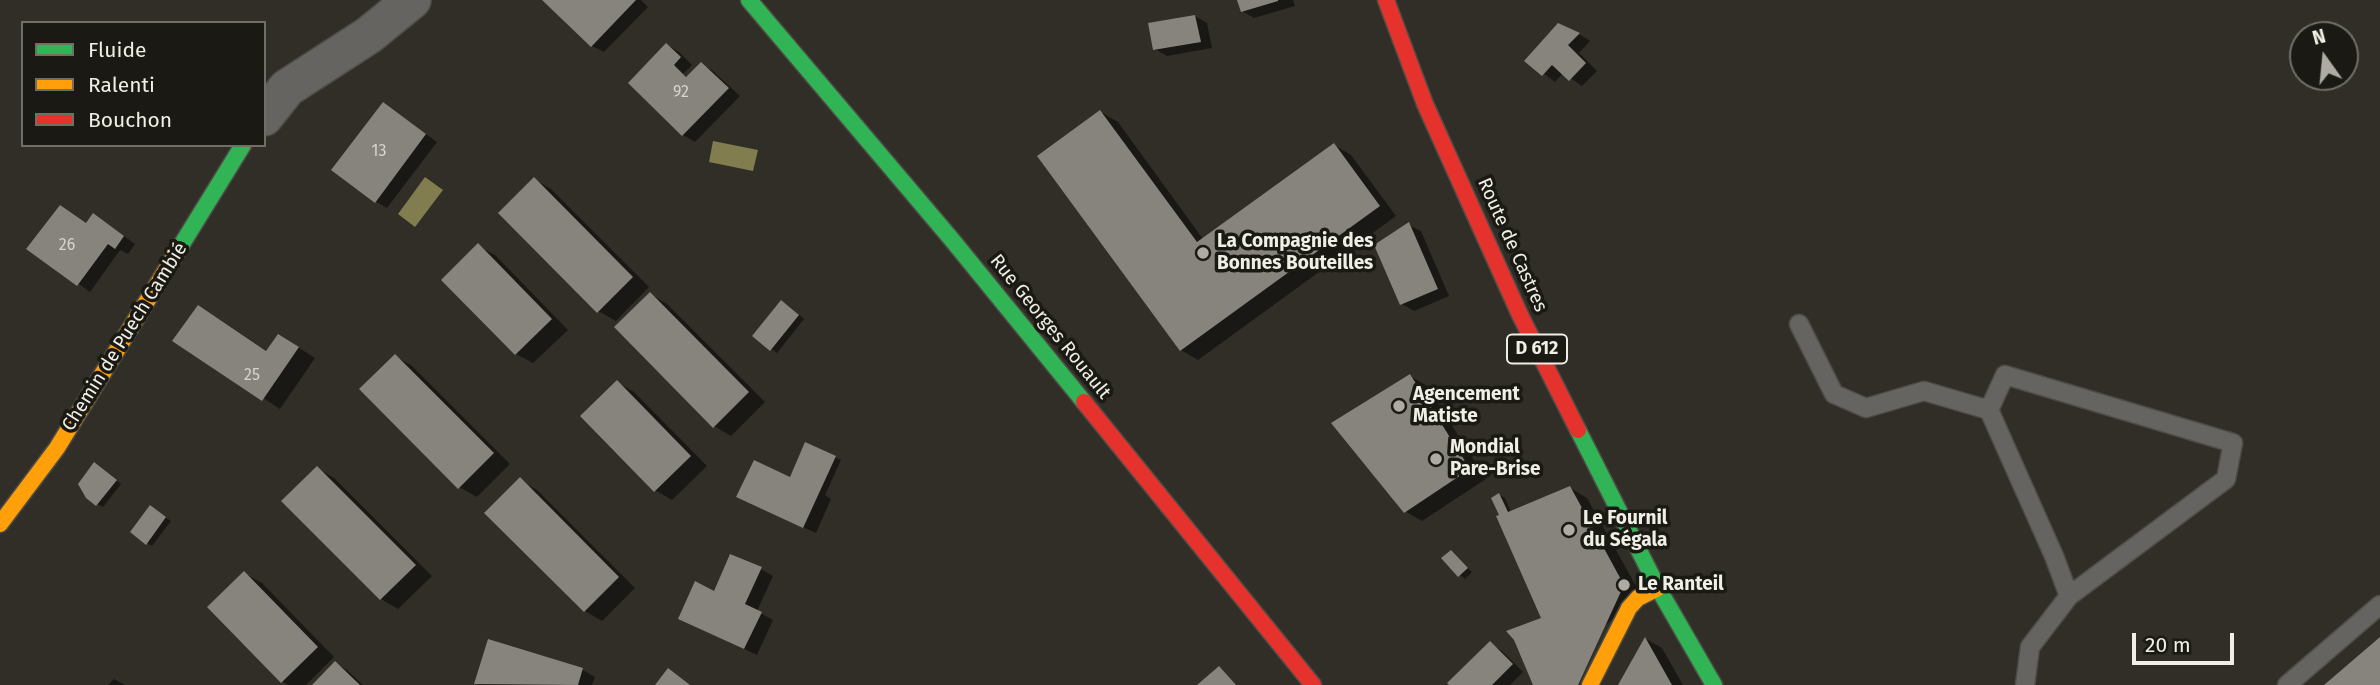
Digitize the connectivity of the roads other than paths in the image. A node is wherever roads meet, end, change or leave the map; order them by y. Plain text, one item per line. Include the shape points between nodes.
1 (412, 0) edge
2 (749, 0) edge
3 (1386, 0) edge
4 (266, 114) edge
5 (242, 147) edge
6 (1799, 324) dead end
7 (1989, 410) junction
8 (0, 524) edge
9 (1658, 588) junction
10 (2069, 596) junction
11 (2380, 605) edge
12 (1313, 685) edge
13 (1590, 685) edge
14 (1714, 685) edge
15 (2025, 685) edge
16 (2287, 685) edge

1 - 4 street via 369,36 287,88
2 - 12 street, Rue Georges Rouault via 953,241
3 - 9 street, Route de Castres / D 612 via 1426,104 1520,315
5 - 8 street, Chemin de Puech Cambié via 57,448
6 - 7 lane via 1834,394 1866,408 1924,391
7 - 10 lane
7 - 10 lane via 2005,375 2233,443 2226,479
9 - 13 street via 1629,608
9 - 14 street, Route de Castres / D 612
10 - 15 lane via 2030,647
11 - 16 lane

